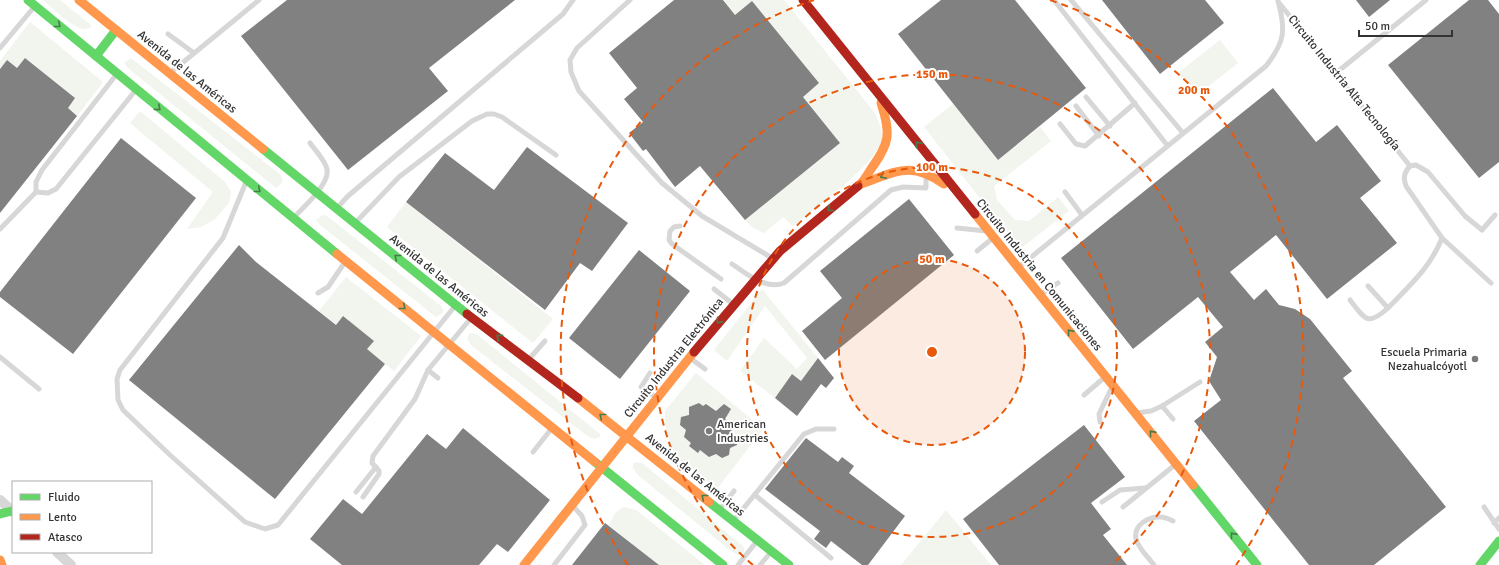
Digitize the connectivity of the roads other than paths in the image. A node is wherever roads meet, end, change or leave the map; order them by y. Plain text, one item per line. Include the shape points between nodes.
1 (79, 0) edge
2 (259, 0) edge
3 (573, 0) edge
4 (630, 0) edge
5 (803, 0) edge
6 (1054, 0) edge
7 (1071, 0) edge
8 (1426, 0) edge
9 (1278, 1) edge
10 (31, 3) edge
11 (116, 30) junction
12 (168, 34) dead end
13 (0, 48) edge
14 (194, 53) junction
15 (96, 56) junction
16 (170, 73) junction
17 (1336, 73) junction
18 (117, 74) junction
19 (137, 90) junction
20 (877, 93) junction
21 (1086, 97) dead end
22 (1135, 104) junction
23 (1076, 106) dead end
24 (1060, 124) dead end
25 (1110, 126) junction
26 (1183, 133) junction
27 (1098, 136) junction
28 (310, 143) dead end
29 (1168, 146) junction
30 (556, 155) dead end
31 (1410, 166) junction
32 (926, 172) junction
33 (246, 181) junction
34 (861, 184) junction
35 (36, 192) junction
36 (1065, 192) dead end
37 (317, 193) junction
38 (966, 202) junction
39 (336, 208) junction
40 (1082, 215) junction
41 (1495, 215) dead end
42 (293, 218) junction
43 (355, 223) junction
44 (680, 226) dead end
45 (957, 228) dead end
46 (0, 229) edge
47 (991, 234) junction
48 (1442, 238) junction
49 (977, 251) dead end
50 (773, 258) junction
51 (346, 261) junction
52 (732, 264) dead end
53 (1018, 268) junction
54 (755, 278) junction
55 (721, 279) dead end
56 (1058, 282) dead end
57 (1491, 283) dead end
58 (1368, 286) dead end
59 (714, 289) dead end
60 (318, 292) dead end
61 (1040, 295) junction
62 (1350, 300) dead end
63 (733, 304) junction
64 (456, 305) junction
65 (1388, 308) junction
66 (471, 317) junction
67 (434, 333) junction
68 (545, 341) dead end
69 (449, 344) junction
70 (0, 357) edge
71 (690, 357) junction
72 (529, 360) junction
73 (705, 369) dead end
74 (428, 370) junction
75 (650, 373) dead end
76 (1106, 377) junction
77 (438, 378) dead end
78 (1200, 382) dead end
79 (1113, 384) junction
80 (39, 389) dead end
81 (1084, 395) dead end
82 (658, 398) junction
83 (1162, 406) junction
84 (1136, 413) junction
85 (1173, 419) dead end
86 (1100, 422) dead end
87 (552, 427) junction
88 (834, 429) dead end
89 (627, 436) junction
90 (533, 452) dead end
91 (1176, 463) junction
92 (376, 467) junction
93 (602, 468) junction
94 (1146, 488) junction
95 (734, 491) dead end
96 (356, 492) dead end
97 (755, 495) junction
98 (363, 497) dead end
99 (0, 500) edge
100 (1102, 502) dead end
101 (572, 505) junction
102 (1123, 507) dead end
103 (1484, 507) dead end
104 (719, 510) junction
105 (12, 511) edge
106 (0, 514) edge
107 (1499, 518) edge
108 (733, 520) junction
109 (1173, 521) dead end
110 (1494, 523) junction
111 (1499, 529) edge
112 (758, 540) junction
113 (1497, 548) edge
114 (771, 551) junction
115 (58, 553) edge
116 (831, 558) dead end
117 (0, 560) edge
118 (779, 562) edge
119 (2, 565) edge
120 (71, 565) edge
121 (524, 565) edge
122 (554, 565) edge
123 (723, 565) edge
124 (738, 565) edge
125 (760, 565) edge
126 (789, 565) edge
127 (1154, 565) edge
128 (1257, 565) edge
129 (1480, 565) edge

1 - 11 main road, Avenida de las Américas
2 - 14 lane
3 - 39 lane via 563,14
4 - 50 lane via 577,48 570,60 571,72 579,91 662,183 702,216
5 - 20 main road, Circuito Industria en Comunicaciones
6 - 22 lane
7 - 26 lane
8 - 17 lane
9 - 17 lane, Circuito Industria Alta Tecnología
9 - 26 lane via 1284,32 1275,54 1266,66
10 - 13 lane
10 -> 15 main road
11 - 15 main road
11 - 16 main road, Avenida de las Américas
12 - 14 lane
14 - 16 lane
15 - 18 main road
16 - 37 main road, Avenida de las Américas
17 - 31 lane, Circuito Industria Alta Tecnología
18 - 19 main road
18 - 35 lane via 42,170 36,182
19 -> 33 main road
19 - 35 lane via 56,189 48,193
20 - 34 main road, Circuito Industria Electrónica via 886,118 888,142 883,154
38 -> 20 main road, Circuito Industria en Comunicaciones
21 - 25 lane
22 - 25 lane
22 - 29 lane
23 - 27 lane
24 - 27 lane via 1080,146
25 - 27 lane
26 - 29 lane
28 - 37 lane via 327,169 327,177
29 - 40 lane
30 - 43 lane via 502,117 487,114 472,122 399,177
31 - 41 lane via 1421,167 1428,172 1465,216 1482,230
31 - 48 lane via 1404,172 1406,186
32 -> 34 main road, Circuito Industria Electrónica via 911,168 899,170
32 - 38 main road, Circuito Industria Electrónica
32 - 54 lane via 926,188 903,187 891,190 784,283 772,285
33 -> 42 main road
33 - 67 lane via 223,238 120,370 117,379 118,400 124,410 245,522 265,529 278,525
34 -> 50 main road, Circuito Industria Electrónica
35 - 46 lane
36 - 40 lane
37 - 39 main road, Avenida de las Américas
37 - 42 lane
38 - 47 main road, Circuito Industria en Comunicaciones
39 - 43 main road, Avenida de las Américas
40 - 53 lane
42 - 51 main road
64 -> 43 main road, Avenida de las Américas
44 - 55 lane via 670,231 669,240 672,244
45 - 47 lane
47 - 49 lane
47 - 53 main road, Circuito Industria en Comunicaciones
48 - 57 lane
48 - 65 lane via 1422,274
50 - 54 main road, Circuito Industria Electrónica
51 - 60 lane via 328,287
51 -> 67 main road
52 - 54 lane
53 - 61 main road, Circuito Industria en Comunicaciones
54 - 63 main road, Circuito Industria Electrónica
56 - 61 lane
58 - 65 lane
59 - 63 lane
76 -> 61 main road, Circuito Industria en Comunicaciones
62 - 65 lane via 1365,319 1378,318
63 -> 71 main road, Circuito Industria Electrónica
64 - 66 main road, Avenida de las Américas
64 - 67 lane
66 - 69 lane
72 -> 66 main road, Avenida de las Américas
67 - 69 main road
68 - 72 lane
69 - 74 lane
69 - 87 main road
70 - 80 lane
71 - 73 lane
71 - 82 main road, Circuito Industria Electrónica
89 -> 72 main road, Avenida de las Américas
74 - 77 lane
74 - 92 lane via 415,399 373,456 372,463
75 - 82 lane via 641,386
76 - 79 main road, Circuito Industria en Comunicaciones
76 - 81 lane
78 - 83 lane
79 - 84 main road, Circuito Industria en Comunicaciones
79 - 86 lane via 1101,407
82 - 89 main road, Circuito Industria Electrónica
83 - 84 lane
83 - 85 lane
91 -> 84 main road, Circuito Industria en Comunicaciones
87 - 90 lane
87 - 93 main road
88 - 97 lane via 816,429 804,434
89 - 93 main road, Circuito Industria Electrónica
104 -> 89 main road, Avenida de las Américas
91 - 94 lane
128 -> 91 main road, Circuito Industria en Comunicaciones
92 - 96 lane
92 - 98 lane via 379,474
93 - 101 main road, Circuito Industria Electrónica
93 - 123 main road
94 - 100 lane via 1120,490
94 - 102 lane
95 - 104 lane
97 - 108 lane
97 - 116 lane
99 - 105 street
101 - 121 main road, Circuito Industria Electrónica
101 - 122 lane via 582,516 585,525
103 - 110 lane
104 - 108 main road, Avenida de las Américas
105 - 106 main road
107 - 110 lane
108 - 112 main road, Avenida de las Américas
109 - 127 lane via 1163,517 1152,517 1142,523 1137,530 1136,539
110 - 111 lane
112 - 114 main road, Avenida de las Américas
112 - 124 lane
113 - 129 main road
114 - 118 main road, Avenida de las Américas
114 - 125 lane
115 - 120 street
117 - 119 main road
118 - 126 main road, Avenida de las Américas

